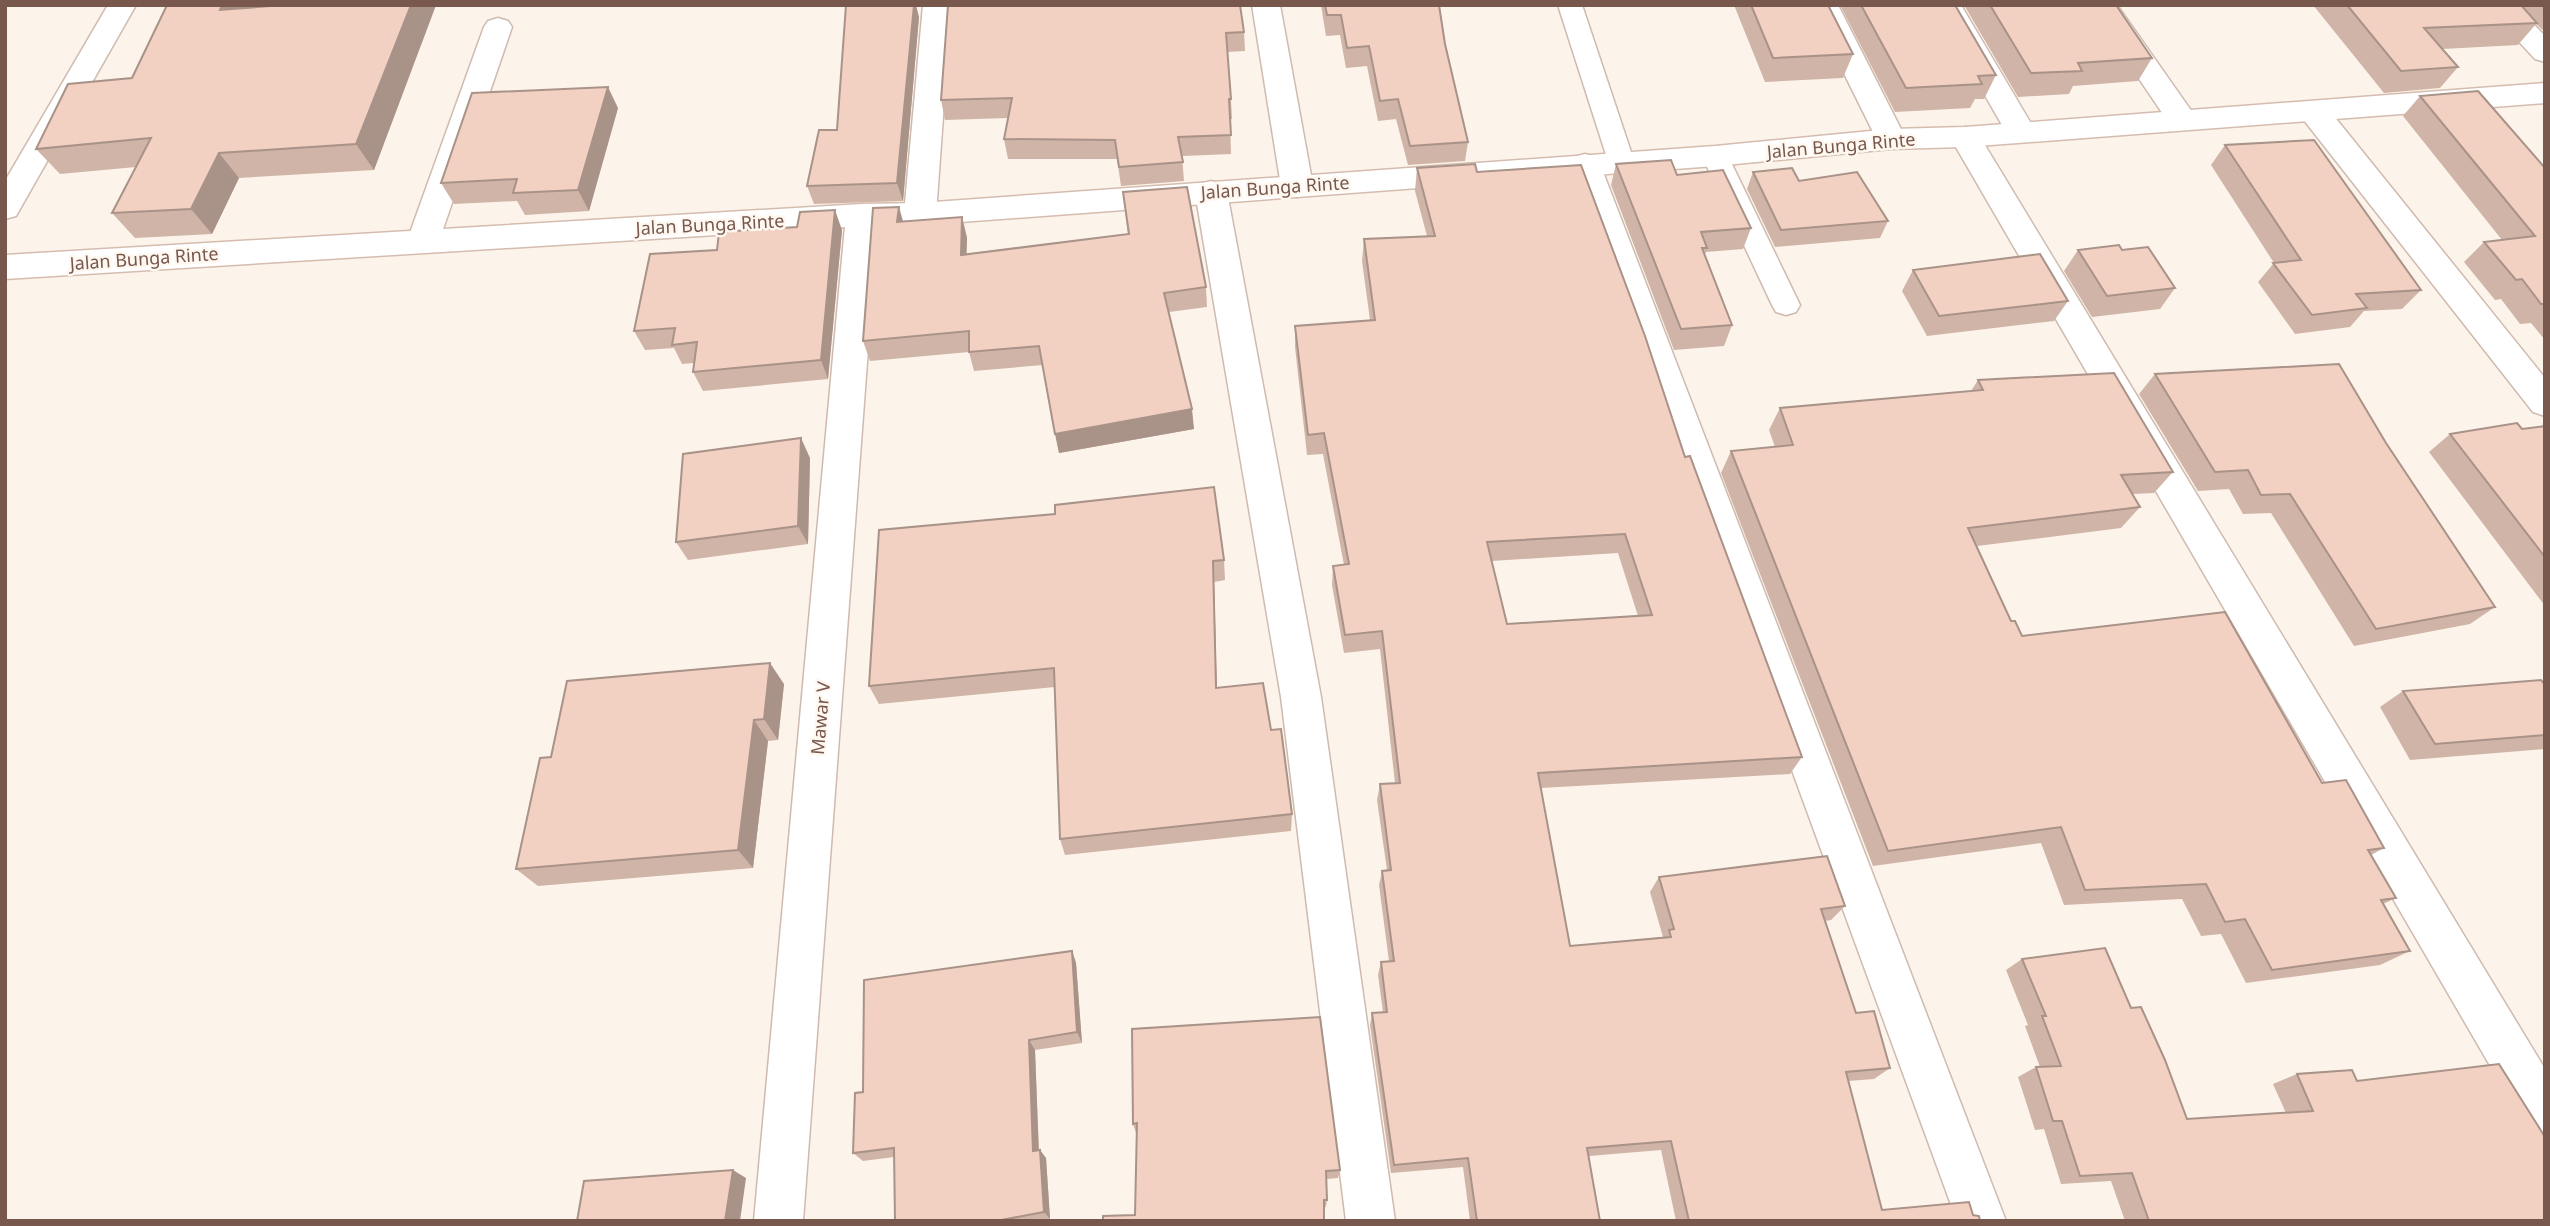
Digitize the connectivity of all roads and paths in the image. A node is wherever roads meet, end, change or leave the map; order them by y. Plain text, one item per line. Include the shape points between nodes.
1 (122, 5) edge
2 (937, 5) edge
3 (1266, 5) edge
4 (1570, 5) edge
5 (1824, 5) edge
6 (1947, 5) edge
7 (2103, 5) edge
8 (2500, 5) edge
9 (498, 27) dead end
10 (2545, 53) edge
11 (2545, 93) edge
12 (2314, 112) junction
13 (2182, 119) junction
14 (2021, 132) junction
15 (1965, 136) junction
16 (1891, 139) junction
17 (1715, 156) junction
18 (1603, 162) junction
19 (1297, 186) junction
20 (1211, 192) junction
21 (5, 208) edge
22 (920, 214) junction
23 (862, 215) junction
24 (423, 241) junction
25 (5, 267) edge
26 (1786, 305) dead end
27 (2545, 403) edge
28 (2545, 1114) edge
29 (778, 1221) edge
30 (1371, 1221) edge
31 (1982, 1221) edge

1 - 21 street
2 - 22 street
3 - 19 street
4 - 18 lane
5 - 16 street
6 - 14 street
7 - 13 street
8 - 10 street
9 - 24 street
11 - 12 street, Jalan Bunga Rinte
12 - 13 street, Jalan Bunga Rinte
12 - 27 street
13 - 14 street, Jalan Bunga Rinte
14 - 15 street, Jalan Bunga Rinte
15 - 16 street, Jalan Bunga Rinte
15 - 28 street
16 - 17 street, Jalan Bunga Rinte
17 - 18 street, Jalan Bunga Rinte
17 - 26 lane
18 - 19 street, Jalan Bunga Rinte
18 - 31 street
19 - 20 street, Jalan Bunga Rinte
20 - 22 street, Jalan Bunga Rinte
20 - 30 street via 1301,698
22 - 23 street, Jalan Bunga Rinte
23 - 24 street, Jalan Bunga Rinte
23 - 29 street, Mawar V
24 - 25 street, Jalan Bunga Rinte

